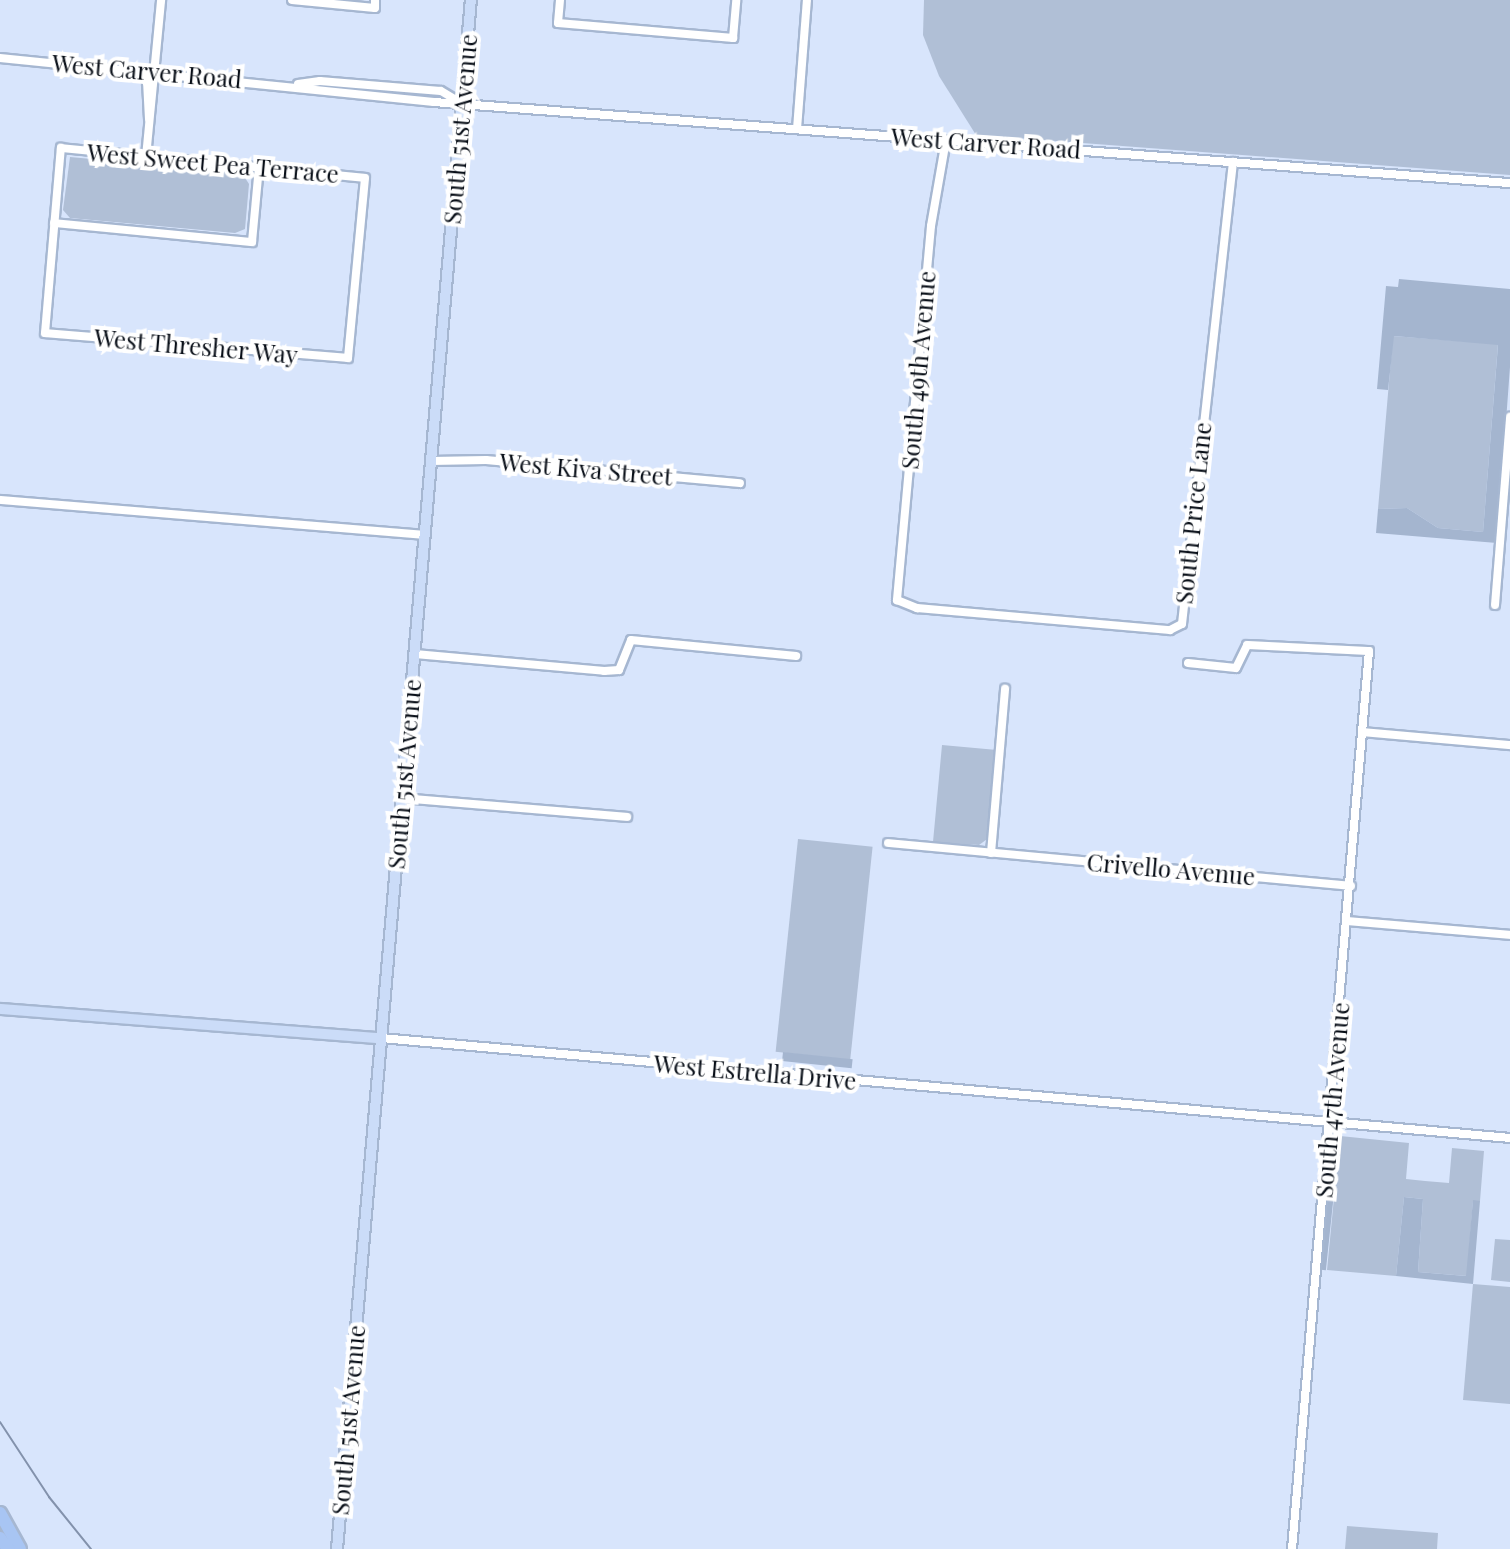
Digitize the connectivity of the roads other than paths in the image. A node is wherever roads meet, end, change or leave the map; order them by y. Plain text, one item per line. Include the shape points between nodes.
1 (161, 0) edge
2 (292, 0) edge
3 (471, 0) edge
4 (560, 0) edge
5 (736, 0) edge
6 (807, 0) edge
7 (375, 4) edge
8 (0, 58) edge
9 (154, 72) junction
10 (463, 104) junction
11 (797, 129) junction
12 (946, 140) junction
13 (146, 157) junction
14 (259, 167) junction
15 (1232, 168) junction
16 (1510, 183) edge
17 (54, 223) junction
18 (348, 358) joint
19 (1510, 417) edge
20 (431, 461) junction
21 (740, 483) dead end
22 (0, 500) edge
23 (425, 535) junction
24 (897, 600) joint
25 (1495, 605) dead end
26 (415, 654) junction
27 (796, 656) dead end
28 (1188, 663) dead end
29 (1005, 689) dead end
30 (1363, 732) junction
31 (1510, 745) edge
32 (402, 798) junction
33 (627, 817) dead end
34 (888, 843) dead end
35 (991, 853) junction
36 (1351, 886) junction
37 (1348, 921) junction
38 (1510, 935) edge
39 (0, 1009) edge
40 (381, 1038) junction
41 (1330, 1123) junction
42 (1510, 1138) edge
43 (0, 1513) edge
44 (0, 1538) edge
45 (8, 1549) edge
46 (20, 1549) edge
47 (337, 1549) edge
48 (1292, 1549) edge

1 - 9 street
2 - 7 street
3 - 10 main road, South 51st Avenue
4 - 5 street via 558,23 733,38
6 - 11 street
8 - 9 street, West Carver Road
9 - 10 street, West Carver Road
9 - 13 street
10 - 11 street, West Carver Road
10 - 20 main road, South 51st Avenue
11 - 12 street, West Carver Road
12 - 15 street, West Carver Road
12 - 24 street, South 49th Avenue via 931,226
13 - 14 street, West Sweet Pea Terrace
13 - 17 street, West Sweet Pea Terrace via 61,148
14 - 17 street via 252,242
14 - 18 street, West Sweet Pea Terrace via 365,178
15 - 16 street, West Carver Road
15 - 24 street, South Price Lane via 1182,624 1170,630 917,608
17 - 18 street, West Thresher Way via 45,333
19 - 25 street
20 - 21 street, West Kiva Street via 486,460
20 - 23 main road, South 51st Avenue
22 - 23 street
23 - 26 main road, South 51st Avenue
26 - 27 street via 604,671 619,670 631,640
26 - 32 main road, South 51st Avenue
28 - 30 street, South 47th Avenue via 1236,668 1247,645 1369,651
29 - 35 street
30 - 31 street
30 - 36 street, South 47th Avenue
32 - 33 street
32 - 40 main road, South 51st Avenue
34 - 35 street, Crivello Avenue
35 - 36 street, Crivello Avenue
36 - 37 street, South 47th Avenue
37 - 38 street
37 - 41 street, South 47th Avenue
39 - 40 main road, West Estrella Drive
40 - 41 street, West Estrella Drive
40 - 47 main road, South 51st Avenue
41 - 42 street, West Estrella Drive
41 - 48 street, South 47th Avenue
43 - 46 highway
44 - 45 highway

